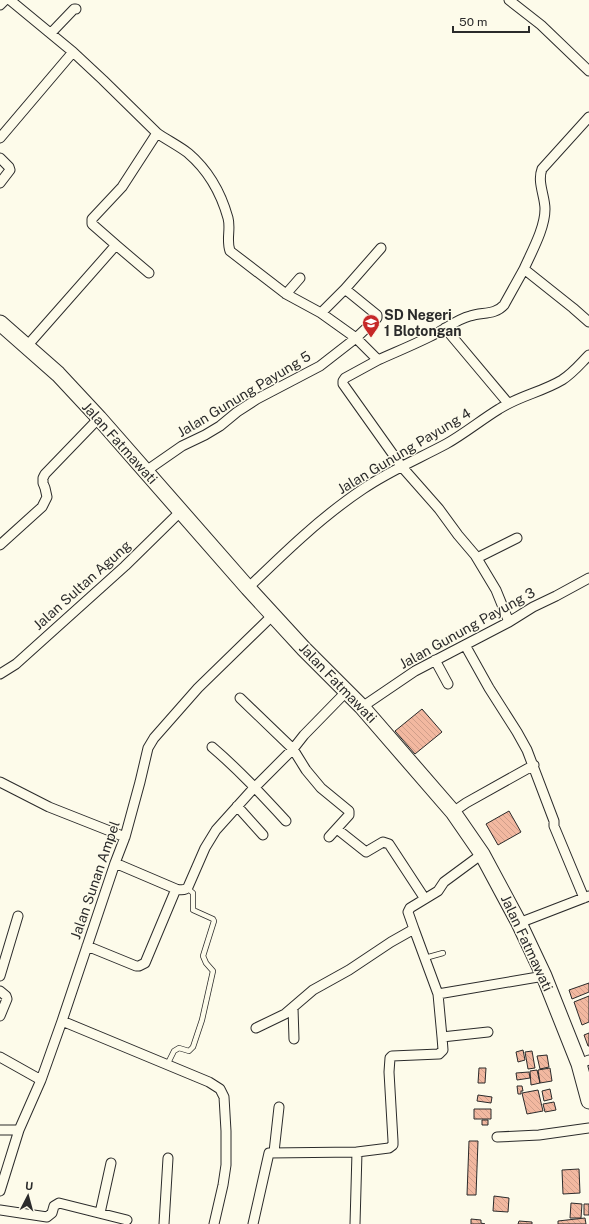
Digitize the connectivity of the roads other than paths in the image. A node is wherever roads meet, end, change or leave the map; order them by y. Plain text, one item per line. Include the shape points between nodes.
1 (4, 0) edge
2 (10, 0) edge
3 (509, 0) edge
4 (0, 5) edge
5 (76, 9) dead end
6 (51, 33) junction
7 (74, 52) junction
8 (589, 71) edge
9 (589, 117) edge
10 (157, 133) junction
11 (0, 138) edge
12 (0, 158) edge
13 (0, 182) edge
14 (116, 245) junction
15 (382, 248) dead end
16 (524, 269) junction
17 (149, 273) dead end
18 (300, 278) dead end
19 (345, 289) junction
20 (286, 294) junction
21 (321, 313) junction
22 (589, 322) edge
23 (0, 323) edge
24 (445, 328) junction
25 (356, 338) junction
26 (27, 346) junction
27 (588, 356) edge
28 (378, 360) junction
29 (508, 403) junction
30 (99, 418) junction
31 (402, 467) junction
32 (146, 472) junction
33 (180, 512) junction
34 (517, 538) dead end
35 (0, 545) edge
36 (477, 558) junction
37 (589, 578) edge
38 (248, 588) junction
39 (273, 615) junction
40 (509, 622) junction
41 (465, 645) junction
42 (435, 660) junction
43 (0, 674) edge
44 (448, 684) dead end
45 (346, 692) junction
46 (240, 698) dead end
47 (362, 707) junction
48 (212, 747) dead end
49 (293, 749) junction
50 (534, 765) junction
51 (0, 782) edge
52 (255, 787) junction
53 (237, 806) junction
54 (453, 812) junction
55 (286, 821) dead end
56 (337, 829) junction
57 (263, 835) dead end
58 (125, 837) junction
59 (329, 837) dead end
60 (482, 854) junction
61 (115, 863) junction
62 (187, 888) junction
63 (176, 889) junction
64 (587, 897) edge
65 (425, 899) junction
66 (18, 916) dead end
67 (519, 923) junction
68 (414, 929) junction
69 (87, 946) junction
70 (443, 953) dead end
71 (424, 958) junction
72 (0, 976) edge
73 (544, 976) junction
74 (0, 991) edge
75 (438, 994) junction
76 (294, 1008) junction
77 (0, 1016) edge
78 (62, 1021) junction
79 (256, 1028) dead end
80 (488, 1032) dead end
81 (442, 1037) junction
82 (294, 1039) dead end
83 (0, 1057) edge
84 (584, 1062) edge
85 (167, 1065) junction
86 (41, 1080) junction
87 (589, 1101) edge
88 (279, 1107) dead end
89 (589, 1128) edge
90 (0, 1130) edge
91 (19, 1130) junction
92 (497, 1137) dead end
93 (274, 1152) junction
94 (357, 1152) junction
95 (168, 1158) dead end
96 (111, 1163) dead end
97 (0, 1191) edge
98 (0, 1210) edge
99 (100, 1213) junction
100 (127, 1220) dead end
101 (164, 1224) edge
102 (214, 1224) edge
103 (253, 1224) edge
104 (355, 1224) edge

1 - 4 street
2 - 6 street
3 - 8 street via 541,25
5 - 6 street
6 - 7 street
7 - 10 street
7 - 11 street
9 - 16 street via 542,169 540,179 545,218
10 - 14 street via 122,187 92,219 92,224
10 - 20 street via 187,153 202,166 214,182 228,218 230,251
12 - 13 street via 10,170
14 - 17 street
14 - 26 street
15 - 19 street
16 - 22 street
16 - 24 street via 500,309 470,316
18 - 20 street
19 - 21 street
19 - 25 street, Jalan Gunung Payung 5 via 378,318
20 - 21 street
21 - 25 street
23 - 26 main road, Jalan Fatmawati
24 - 28 street
24 - 29 street
25 - 28 street
25 - 32 street, Jalan Gunung Payung 5 via 320,366 257,399 220,426 182,446
26 - 30 main road, Jalan Fatmawati via 58,374
27 - 29 street, Jalan Gunung Payung 4 via 578,368 562,380
28 - 31 street via 345,378 343,384
29 - 31 street, Jalan Gunung Payung 4 via 447,444
30 - 32 main road, Jalan Fatmawati
30 - 35 street via 45,474 43,483 47,497 42,507
31 - 36 street
31 - 38 street, Jalan Gunung Payung 4 via 363,489 331,513
32 - 33 main road, Jalan Fatmawati
33 - 38 main road, Jalan Fatmawati
33 - 43 street, Jalan Sultan Agung via 125,566 16,664
34 - 36 street
36 - 40 street via 496,590
37 - 40 street, Jalan Gunung Payung 3
38 - 39 main road, Jalan Fatmawati
39 - 45 main road, Jalan Fatmawati
39 - 58 street, Jalan Sunan Ampel via 198,688 154,738 148,748
40 - 41 street, Jalan Gunung Payung 3
41 - 42 street, Jalan Gunung Payung 3
41 - 50 street
42 - 44 street
42 - 47 street, Jalan Gunung Payung 3 via 414,671
45 - 47 main road, Jalan Fatmawati
45 - 49 street
46 - 49 street
47 - 54 main road, Jalan Fatmawati
48 - 52 street
49 - 52 street
49 - 56 street via 321,788 349,811 350,815
50 - 54 street
50 - 64 street via 554,826
51 - 58 street via 49,807
52 - 53 street
52 - 55 street
53 - 57 street
53 - 62 street via 210,838
54 - 60 main road, Jalan Fatmawati
56 - 59 street
56 - 65 street via 365,850 383,842 389,844
58 - 61 street, Jalan Sunan Ampel
60 - 65 street
60 - 67 main road, Jalan Fatmawati
61 - 63 street
61 - 69 street, Jalan Sunan Ampel
62 - 63 street
62 - 85 lane via 192,893 193,910 214,920 203,956 213,971 193,1047 189,1051 179,1048 174,1051
63 - 69 street via 143,965 136,966
64 - 67 street
65 - 68 street via 408,912
66 - 72 street
67 - 73 main road, Jalan Fatmawati
68 - 71 street
68 - 76 street via 350,970 313,990
69 - 78 street, Jalan Sunan Ampel
70 - 71 lane
71 - 75 street
73 - 75 street
73 - 84 main road, Jalan Fatmawati
74 - 77 street via 8,999
75 - 81 street
76 - 79 street
76 - 82 street
78 - 85 street
78 - 86 street, Jalan Sunan Ampel
80 - 81 street
81 - 94 street via 443,1050 439,1054 390,1058 388,1072 393,1145 389,1148
83 - 86 street
84 - 87 main road, Jalan Fatmawati
85 - 102 street via 209,1082 220,1089 224,1096 226,1165
86 - 91 street, Jalan Sunan Ampel
88 - 93 street
89 - 92 street via 539,1135
90 - 91 street
91 - 97 street, Jalan Sunan Ampel
93 - 94 street
93 - 103 street via 268,1153
94 - 104 street
95 - 101 street
96 - 99 street
98 - 99 street via 46,1217 52,1213 54,1206 63,1204
99 - 100 street

